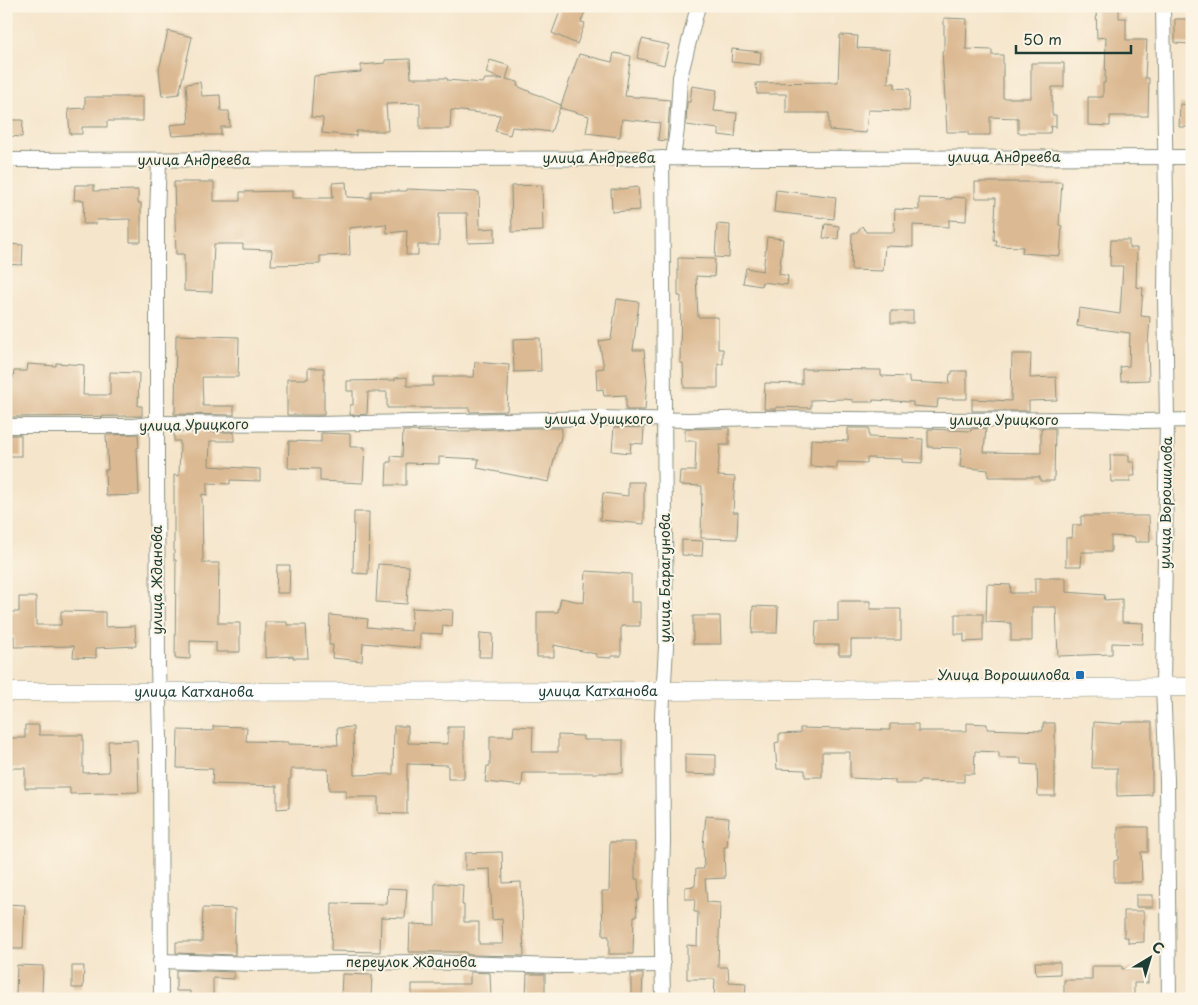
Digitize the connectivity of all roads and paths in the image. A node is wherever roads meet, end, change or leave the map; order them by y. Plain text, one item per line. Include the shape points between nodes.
1 (698, 6) edge
2 (1163, 6) edge
3 (1166, 157) junction
4 (1192, 157) edge
5 (668, 158) junction
6 (6, 160) edge
7 (159, 161) junction
8 (664, 419) junction
9 (1167, 420) junction
10 (1192, 420) edge
11 (158, 424) junction
12 (6, 426) edge
13 (1163, 686) junction
14 (1192, 686) edge
15 (664, 690) junction
16 (159, 691) junction
17 (6, 692) edge
18 (160, 961) junction
19 (663, 965) junction
20 (161, 999) edge
21 (663, 999) edge
22 (1169, 999) edge

1 - 5 street, улица Барагунова via 680,77 677,130
2 - 3 street, улица Ворошилова
3 - 4 street, улица Андреева
3 - 5 street, улица Андреева
3 - 9 street, улица Ворошилова
5 - 7 street, улица Андреева
5 - 8 street, улица Барагунова
6 - 7 street, улица Андреева
7 - 11 street, улица Жданова
8 - 9 street, улица Урицкого
8 - 11 street, улица Урицкого
8 - 15 street, улица Барагунова
9 - 10 street, улица Урицкого
9 - 13 street, улица Ворошилова
11 - 12 street, улица Урицкого
11 - 16 street, улица Жданова
13 - 14 street, улица Катханова
13 - 15 street, улица Катханова
13 - 22 street, улица Ворошилова
15 - 16 street, улица Катханова
15 - 19 street, улица Барагунова
16 - 17 street, улица Катханова
16 - 18 street, улица Жданова
18 - 19 street, переулок Жданова
18 - 20 street, улица Жданова
19 - 21 street, улица Барагунова

